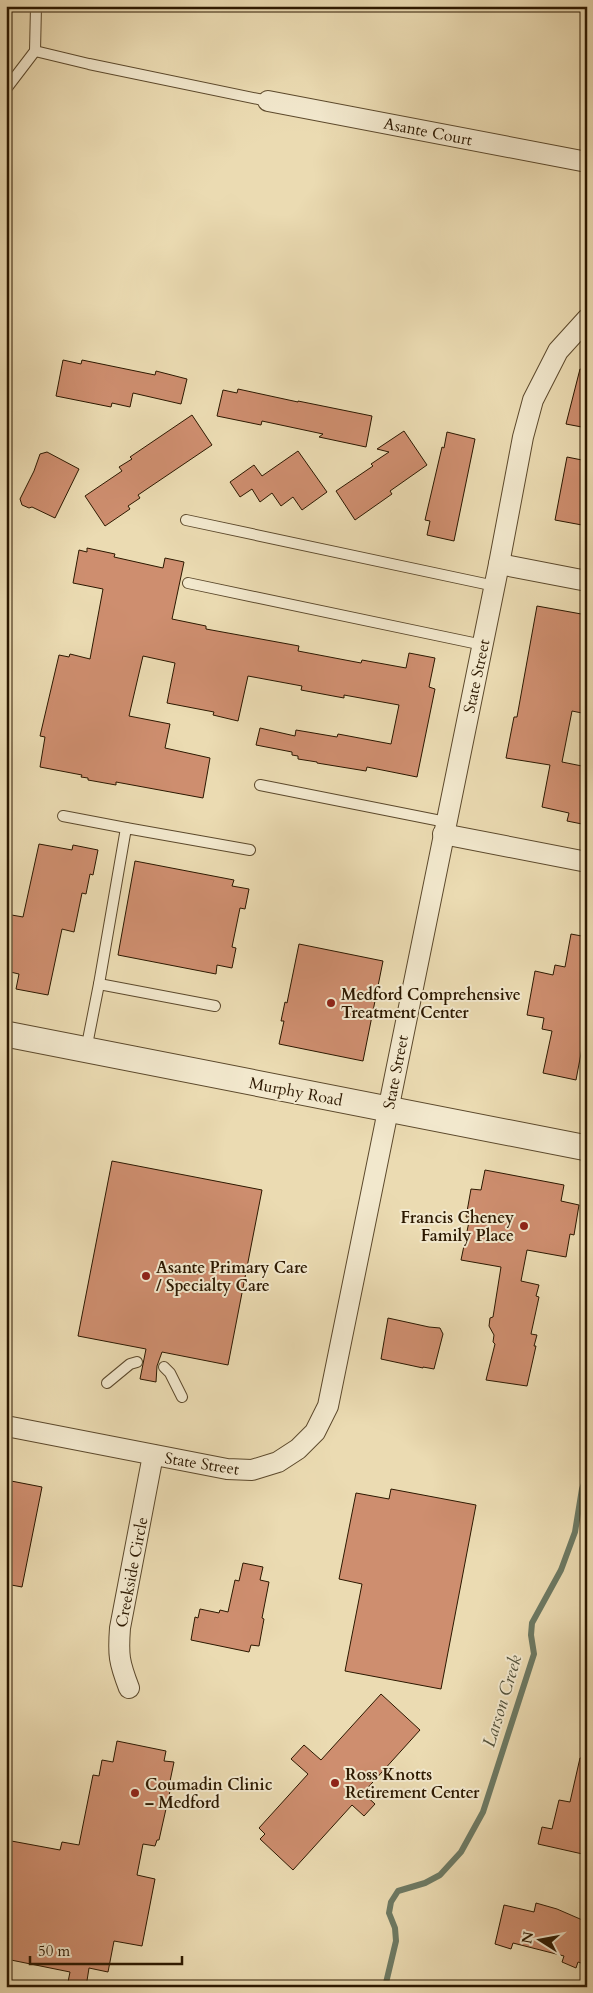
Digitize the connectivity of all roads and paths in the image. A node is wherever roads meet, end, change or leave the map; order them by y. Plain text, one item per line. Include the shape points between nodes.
1 (36, 6) edge
2 (35, 50) junction
3 (6, 89) edge
4 (268, 101) joint
5 (587, 162) edge
6 (587, 319) edge
7 (186, 520) dead end
8 (500, 564) junction
9 (587, 581) edge
10 (188, 583) dead end
11 (495, 586) junction
12 (482, 645) junction
13 (260, 785) dead end
14 (63, 816) dead end
15 (126, 828) junction
16 (445, 828) junction
17 (250, 850) dead end
18 (587, 862) edge
19 (100, 984) junction
20 (215, 1006) dead end
21 (6, 1034) edge
22 (86, 1050) junction
23 (388, 1109) junction
24 (587, 1148) edge
25 (137, 1362) dead end
26 (164, 1367) dead end
27 (107, 1383) dead end
28 (182, 1397) dead end
29 (6, 1426) edge
30 (154, 1455) junction
31 (129, 1688) dead end

1 - 2 lane
2 - 3 lane
2 - 4 lane
4 - 5 street, Asante Court
6 - 8 street, State Street via 558,351 533,400
7 - 11 lane
8 - 9 street
8 - 11 street, State Street
10 - 12 lane
11 - 12 street, State Street
12 - 16 street, State Street
13 - 16 lane
14 - 15 lane
15 - 17 lane
15 - 19 lane
16 - 18 street
16 - 23 street, State Street
19 - 20 lane
19 - 22 lane
21 - 22 street, Murphy Road
22 - 23 street, Murphy Road
23 - 24 street, Murphy Road
23 - 30 street, State Street via 328,1406 315,1432 278,1462 252,1470 227,1469
25 - 27 lane
26 - 28 lane
29 - 30 street, State Street
30 - 31 street, Creekside Circle via 120,1628 120,1665

